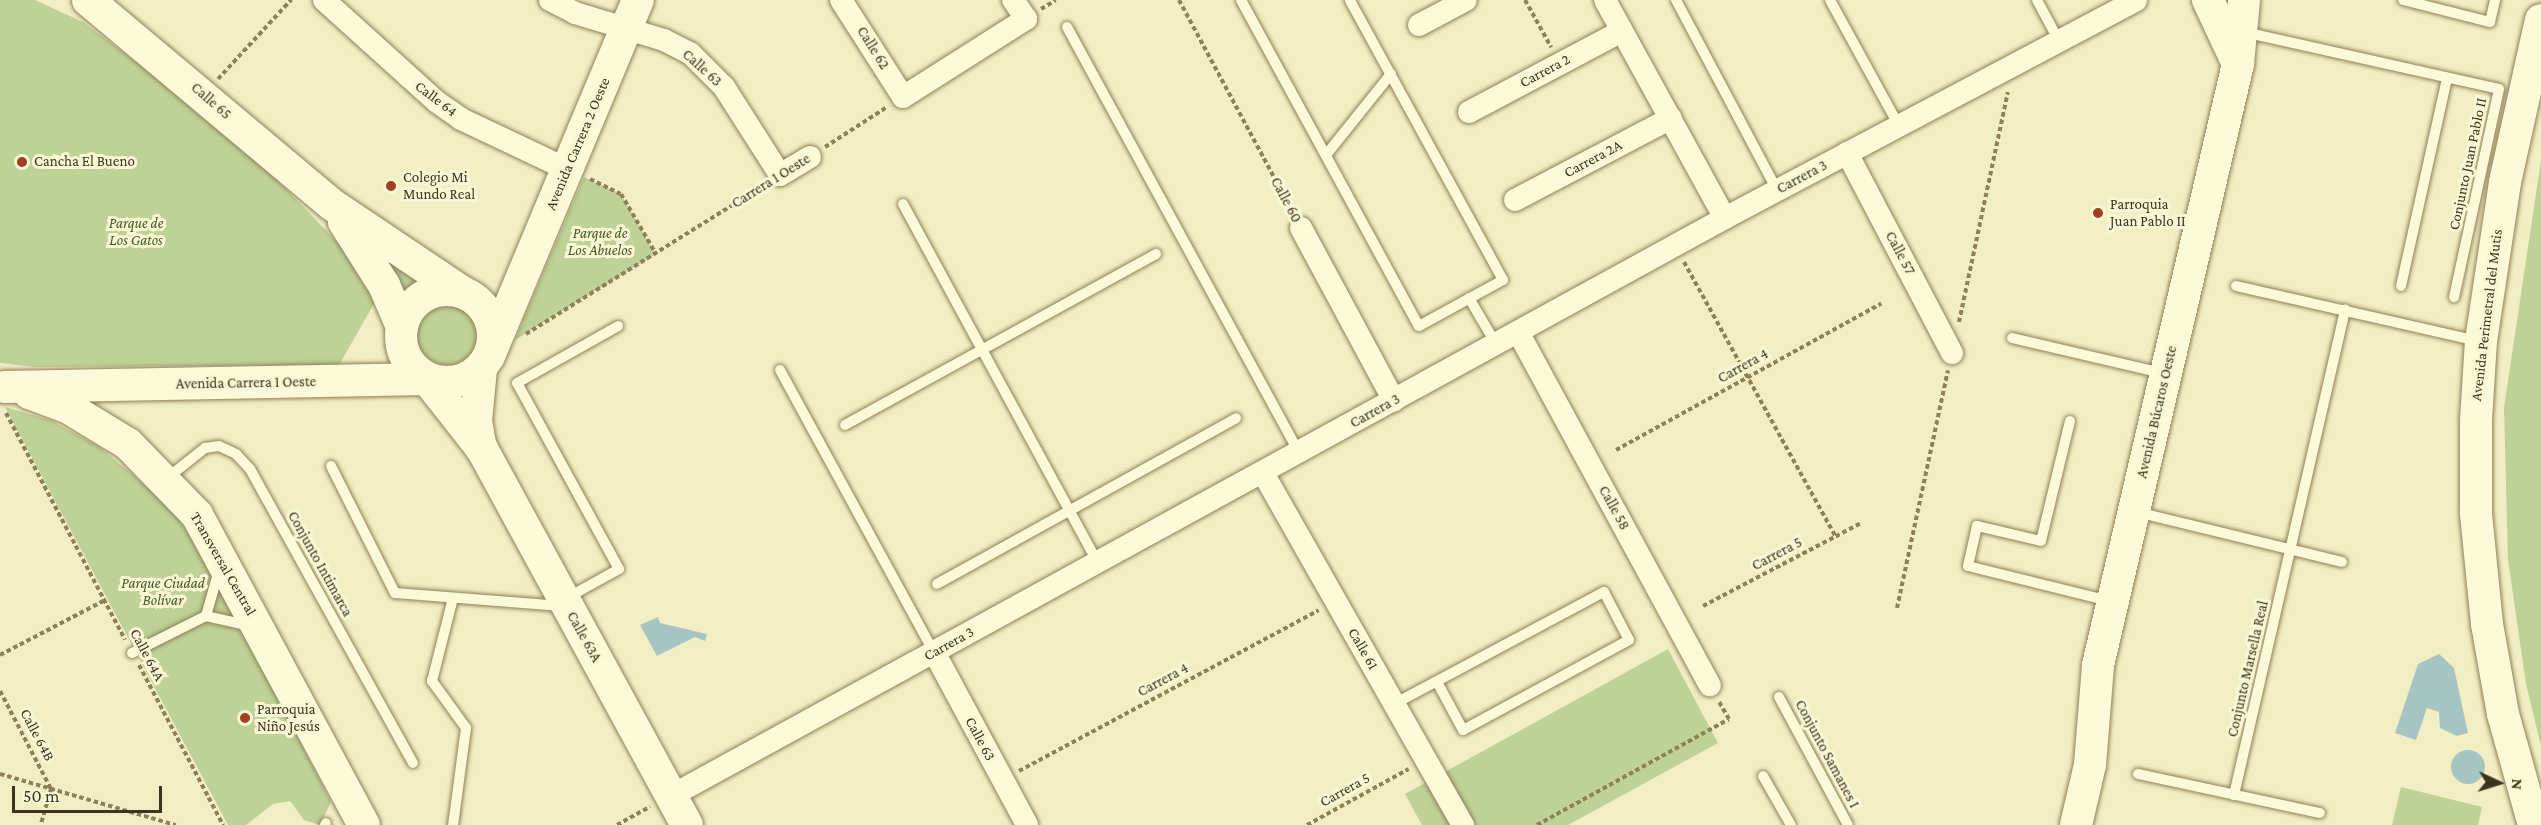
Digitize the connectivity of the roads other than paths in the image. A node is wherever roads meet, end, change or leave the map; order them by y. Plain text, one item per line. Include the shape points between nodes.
1 (88, 0) edge
2 (324, 0) edge
3 (550, 0) edge
4 (638, 0) edge
5 (841, 0) edge
6 (1013, 0) edge
7 (1241, 0) edge
8 (1350, 0) edge
9 (1466, 0) edge
10 (1605, 0) edge
11 (1676, 0) edge
12 (1830, 0) edge
13 (2037, 0) edge
14 (2136, 0) edge
15 (2208, 0) edge
16 (2244, 0) edge
17 (2403, 0) edge
18 (2495, 0) edge
19 (2541, 20) edge
20 (1419, 25) dead end
21 (1067, 27) dead end
22 (626, 29) junction
23 (1622, 31) junction
24 (2242, 32) junction
25 (2059, 41) junction
26 (2238, 64) junction
27 (1391, 74) junction
28 (2447, 78) junction
29 (1469, 112) dead end
30 (1671, 118) junction
31 (1899, 126) junction
32 (1847, 153) junction
33 (1326, 155) junction
34 (810, 157) road end
35 (576, 173) junction
36 (780, 175) joint
37 (1777, 190) junction
38 (1515, 200) dead end
39 (331, 204) junction
40 (903, 204) dead end
41 (1725, 218) junction
42 (1301, 228) road end
43 (1156, 254) dead end
44 (2236, 286) dead end
45 (2401, 286) dead end
46 (518, 288) junction
47 (468, 295) junction
48 (2454, 297) dead end
49 (1469, 298) junction
50 (2345, 310) junction
51 (618, 326) dead end
52 (1518, 332) junction
53 (401, 335) junction
54 (2012, 338) dead end
55 (2481, 341) junction
56 (1496, 344) junction
57 (982, 350) junction
58 (1952, 353) dead end
59 (495, 355) junction
60 (780, 370) dead end
61 (2166, 374) junction
62 (427, 379) junction
63 (344, 381) junction
64 (147, 385) junction
65 (3, 394) edge
66 (1394, 400) junction
67 (1236, 417) dead end
68 (2070, 421) dead end
69 (845, 424) dead end
70 (128, 444) junction
71 (482, 449) junction
72 (1299, 453) junction
73 (331, 466) dead end
74 (1263, 473) junction
75 (166, 479) junction
76 (1069, 511) junction
77 (2134, 511) junction
78 (2291, 549) junction
79 (222, 558) junction
80 (2342, 562) dead end
81 (1098, 563) junction
82 (937, 584) dead end
83 (453, 597) junction
84 (2113, 602) junction
85 (566, 603) junction
86 (206, 616) junction
87 (259, 628) junction
88 (934, 652) junction
89 (132, 653) road end
90 (1437, 682) junction
91 (1710, 685) road end
92 (1779, 697) dead end
93 (1394, 704) junction
94 (412, 764) dead end
95 (2138, 774) dead end
96 (1763, 776) dead end
97 (2234, 795) junction
98 (671, 796) junction
99 (2320, 813) dead end
100 (364, 825) edge
101 (453, 825) edge
102 (687, 825) edge
103 (1027, 825) edge
104 (1463, 825) edge
105 (1791, 825) edge
106 (1848, 825) edge
107 (2076, 825) edge
108 (2534, 825) edge

1 - 39 main road, Calle 65
2 - 35 street, Calle 64 via 437,102 461,118
3 - 22 street, Calle 63 via 574,13
4 - 22 main road, Avenida Carrera 2 Oeste
5 - 6 street, Calle 62 via 903,97 1026,19
7 - 33 lane
8 - 27 lane
9 - 20 street
10 - 23 street
11 - 37 lane
12 - 31 lane
13 - 25 lane
14 - 25 street, Carrera 3
15 - 26 main road
16 - 24 main road, Avenida Búcaros Oeste
17 - 18 lane via 2490,22
19 - 55 main road, Avenida Perimetral del Mutis via 2505,182
21 - 72 lane
22 - 35 main road, Avenida Carrera 2 Oeste
22 - 36 street, Calle 63 via 664,40 691,54 710,71
23 - 29 street, Carrera 2
23 - 30 street
24 - 26 main road, Avenida Búcaros Oeste
24 - 28 lane, Conjunto Juan Pablo II
25 - 31 street, Carrera 3
26 - 61 main road, Avenida Búcaros Oeste
27 - 33 lane
27 - 49 lane via 1503,280
28 - 45 lane
28 - 48 lane, Conjunto Juan Pablo II via 2499,89
30 - 38 street, Carrera 2A
30 - 41 street
31 - 32 street, Carrera 3
32 - 37 street, Carrera 3
32 - 58 street, Calle 57
33 - 49 lane via 1419,326
34 - 36 street, Carrera 1 Oeste
35 - 46 main road, Avenida Carrera 2 Oeste
37 - 41 street, Carrera 3
39 - 47 main road, Calle 65
39 - 53 main road, Calle 65 via 384,285
40 - 57 lane
41 - 52 street, Carrera 3
42 - 66 street, Calle 60
43 - 57 lane
44 - 50 lane
46 - 47 main road
46 - 59 main road, Avenida Carrera 2 Oeste
47 - 53 main road via 431,292 407,312
47 - 59 main road via 492,325
49 - 56 lane
50 - 55 lane
50 - 78 lane, Conjunto Marsella Real
51 - 85 lane via 517,383 619,569
52 - 56 street, Carrera 3
52 - 91 street, Calle 58
53 - 62 main road via 410,364
53 - 63 main road, Avenida Carrera 1 Oeste via 380,364
54 - 61 lane
55 - 108 main road, Avenida Perimetral del Mutis via 2476,490 2482,580 2503,714
56 - 66 street, Carrera 3
57 - 69 lane
57 - 76 lane
59 - 62 main road via 456,382
59 - 71 main road, Calle 63A via 476,421
60 - 88 lane
61 - 77 main road, Avenida Búcaros Oeste
62 - 63 main road, Avenida Carrera 1 Oeste
62 - 71 main road, Calle 63A
63 - 64 main road, Avenida Carrera 1 Oeste
64 - 65 main road, Avenida Carrera 1 Oeste
64 - 70 main road via 129,397 120,416
65 - 70 main road, Transversal Central via 69,408
66 - 72 street, Carrera 3
67 - 76 lane
68 - 84 lane via 2041,542 1977,526 1968,566
70 - 75 main road, Transversal Central
71 - 85 main road, Calle 63A
72 - 74 street, Carrera 3
73 - 83 lane via 395,593
74 - 81 street, Carrera 3
74 - 93 street, Calle 61
75 - 79 main road, Transversal Central via 197,515
75 - 94 lane, Conjunto Intimarca via 205,448 219,446 236,454 250,469
76 - 81 lane
76 - 82 lane
77 - 78 lane
77 - 84 main road, Avenida Búcaros Oeste
78 - 80 lane
78 - 97 lane, Conjunto Marsella Real
79 - 86 lane
79 - 87 main road, Transversal Central
81 - 88 street, Carrera 3
83 - 85 lane
83 - 101 lane via 432,681 466,728
84 - 107 main road, Avenida Búcaros Oeste via 2098,665 2090,765
85 - 98 main road, Calle 63A
86 - 87 lane
86 - 89 lane
87 - 100 main road, Transversal Central
88 - 98 street, Carrera 3
88 - 103 street, Calle 63
90 - 90 lane via 1604,592 1629,640 1463,730
90 - 93 lane
92 - 106 lane, Conjunto Samanes I
93 - 104 street, Calle 61
95 - 97 lane
96 - 105 lane
97 - 99 lane
98 - 102 main road, Calle 63A

